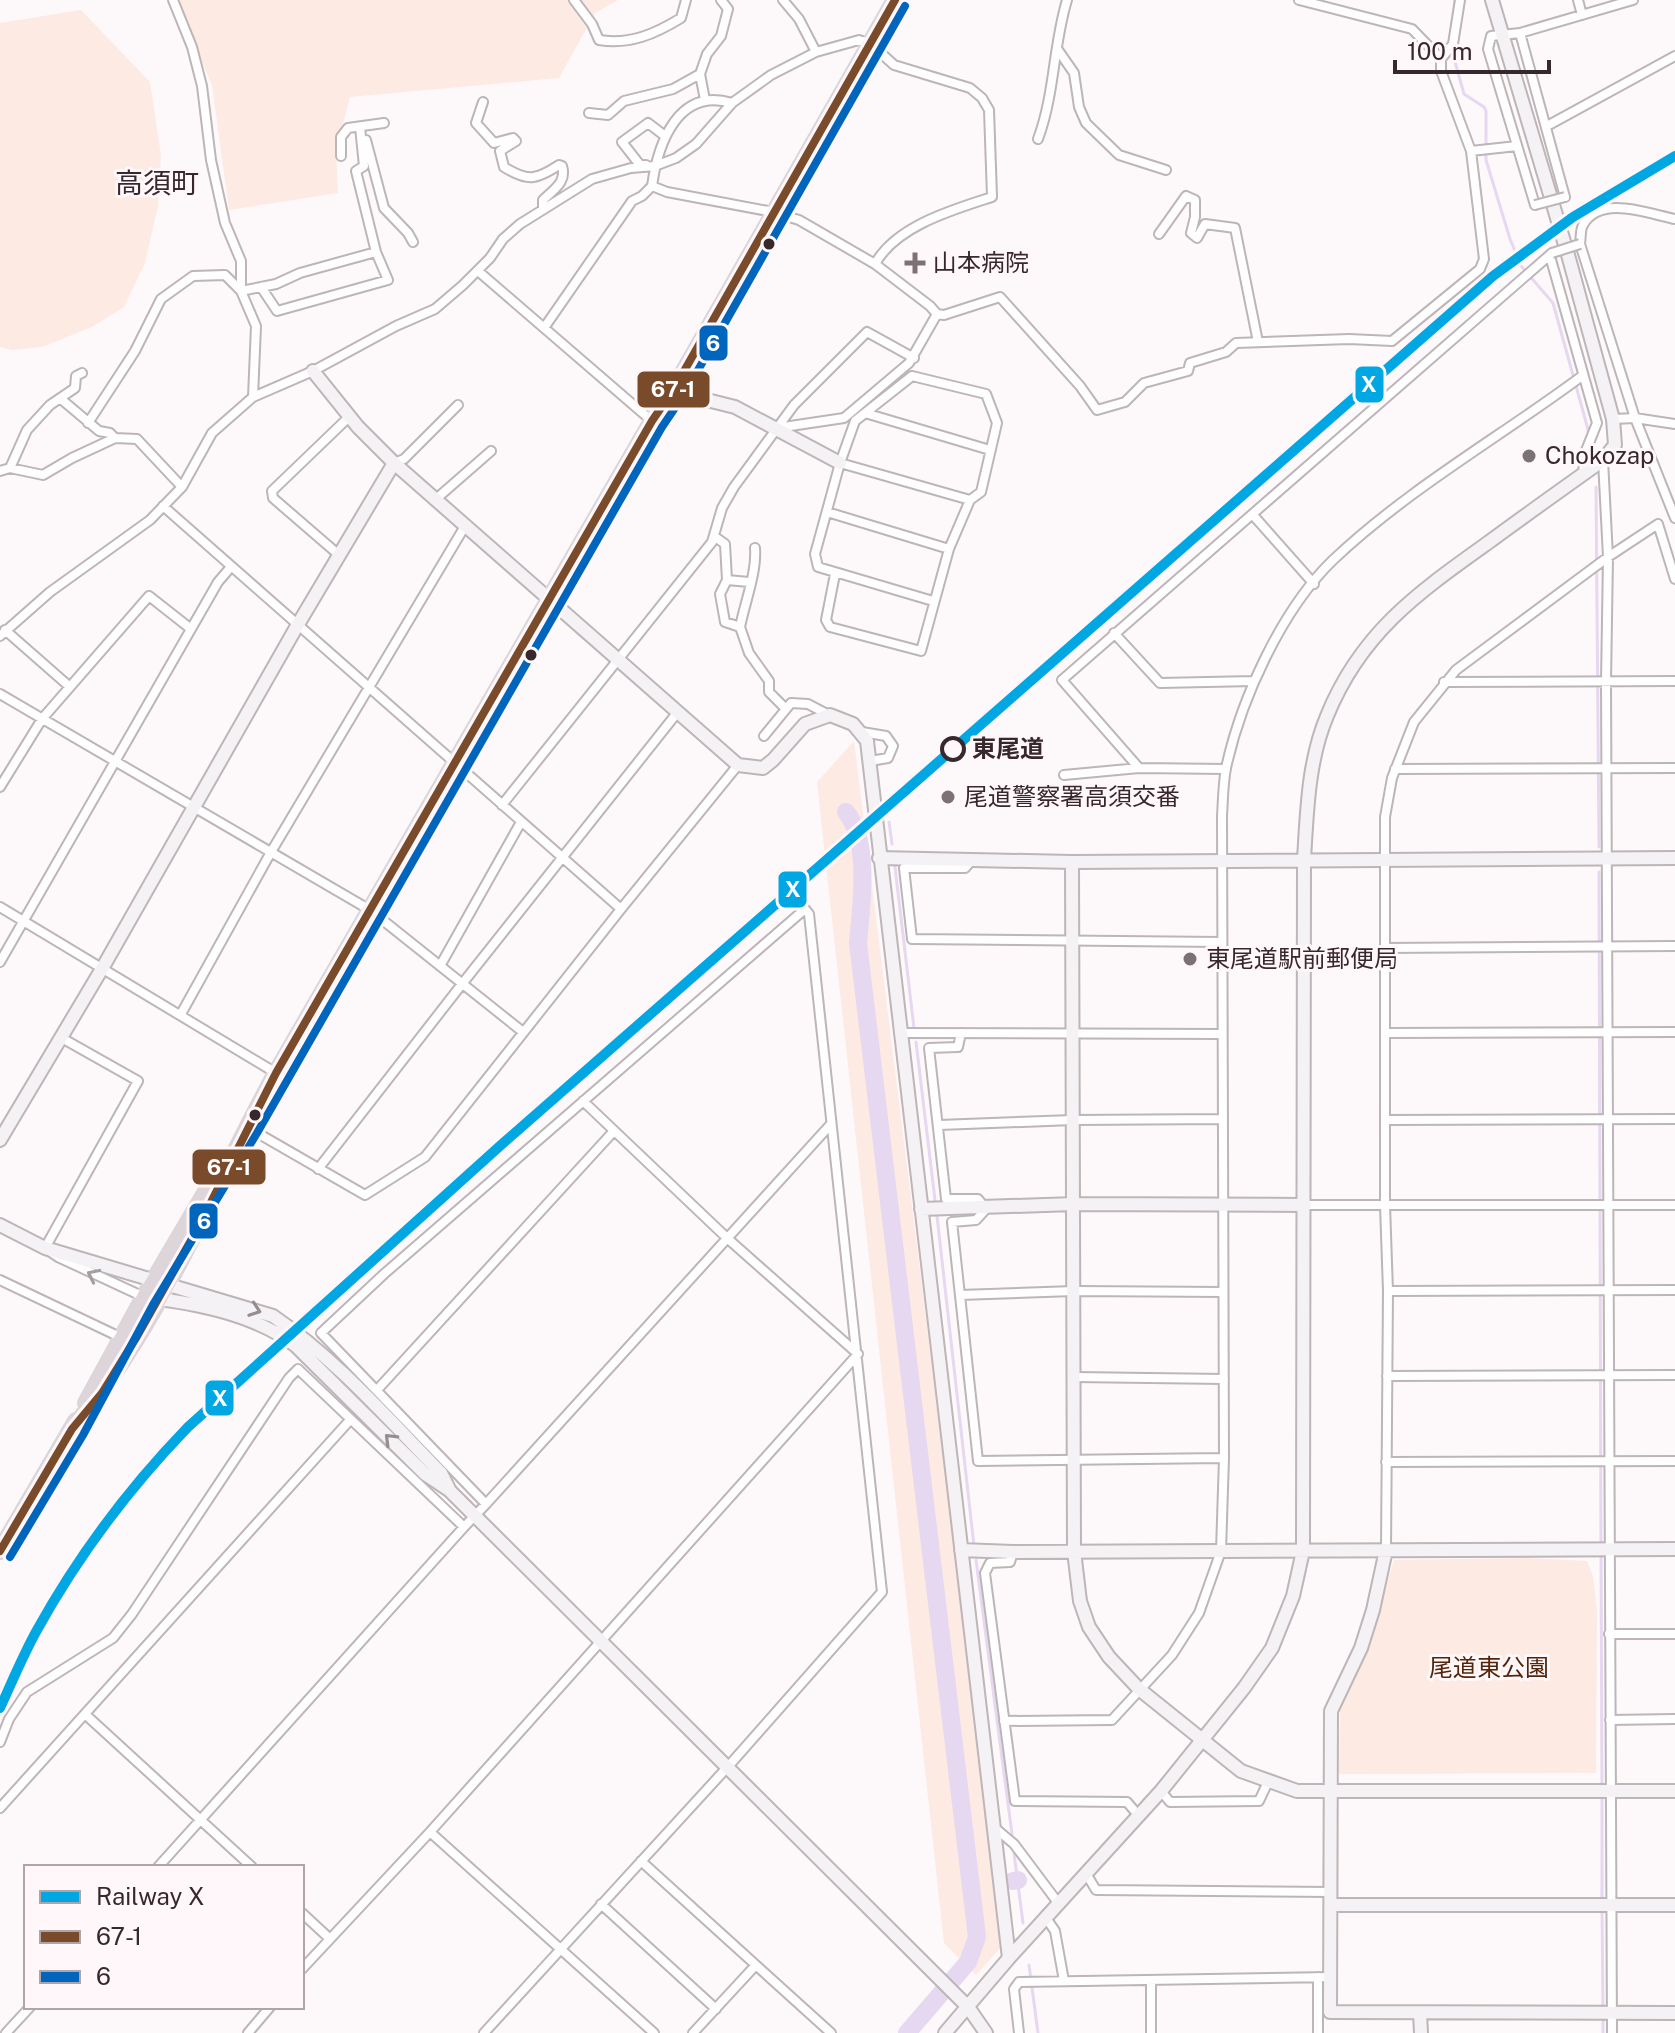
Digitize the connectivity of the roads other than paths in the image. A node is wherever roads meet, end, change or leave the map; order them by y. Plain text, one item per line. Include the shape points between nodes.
1 (574, 0) edge
2 (686, 0) edge
3 (721, 0) edge
4 (783, 0) edge
5 (895, 0) edge
6 (1067, 0) edge
7 (1299, 0) edge
8 (1460, 0) edge
9 (1492, 0) edge
10 (1578, 0) edge
11 (1633, 0) edge
12 (174, 1) edge
13 (1320, 3) edge
14 (1582, 15) junction
15 (1502, 33) junction
16 (1520, 33) junction
17 (870, 43) junction
18 (1058, 50) junction
19 (816, 52) junction
20 (1675, 56) edge
21 (1441, 59) junction
22 (700, 74) junction
23 (705, 100) junction
24 (483, 102) dead end
25 (732, 103) junction
26 (589, 113) dead end
27 (384, 123) dead end
28 (1547, 126) junction
29 (362, 127) junction
30 (665, 136) junction
31 (1038, 139) dead end
32 (1517, 146) junction
33 (1471, 151) junction
34 (341, 156) dead end
35 (655, 166) junction
36 (1166, 170) dead end
37 (652, 186) junction
38 (384, 208) junction
39 (543, 209) junction
40 (773, 212) junction
41 (366, 213) junction
42 (1675, 219) edge
43 (1159, 234) dead end
44 (413, 242) dead end
45 (1580, 244) junction
46 (376, 252) junction
47 (1551, 254) junction
48 (875, 264) junction
49 (478, 271) junction
50 (261, 287) junction
51 (241, 291) junction
52 (937, 314) junction
53 (544, 328) junction
54 (1258, 342) junction
55 (914, 358) junction
56 (313, 371) junction
57 (82, 373) dead end
58 (1580, 378) junction
59 (675, 387) junction
60 (253, 397) junction
61 (61, 399) junction
62 (458, 405) dead end
63 (865, 413) junction
64 (350, 416) junction
65 (1635, 418) junction
66 (1613, 419) junction
67 (652, 421) junction
68 (88, 423) junction
69 (1675, 424) edge
70 (777, 428) junction
71 (115, 438) junction
72 (990, 450) junction
73 (491, 451) dead end
74 (1603, 460) junction
75 (394, 463) junction
76 (840, 463) junction
77 (5, 469) edge
78 (1583, 474) junction
79 (182, 487) junction
80 (436, 499) junction
81 (970, 500) junction
82 (163, 506) junction
83 (827, 512) junction
84 (1253, 515) junction
85 (1675, 518) edge
86 (465, 526) junction
87 (714, 536) junction
88 (755, 548) dead end
89 (949, 549) junction
90 (339, 555) junction
91 (1605, 559) junction
92 (230, 568) junction
93 (835, 574) junction
94 (1675, 579) edge
95 (727, 580) junction
96 (749, 582) junction
97 (1314, 584) junction
98 (551, 599) junction
99 (933, 601) junction
100 (297, 626) junction
101 (740, 627) junction
102 (191, 629) junction
103 (2, 633) edge
104 (1114, 633) junction
105 (619, 660) junction
106 (1254, 681) junction
107 (1675, 681) edge
108 (1444, 682) junction
109 (1601, 682) junction
110 (70, 687) junction
111 (369, 688) junction
112 (0, 694) edge
113 (785, 708) junction
114 (677, 713) junction
115 (830, 715) junction
116 (42, 719) junction
117 (862, 732) junction
118 (764, 736) dead end
119 (870, 761) junction
120 (116, 762) junction
121 (454, 763) junction
122 (738, 765) junction
123 (1139, 768) junction
124 (1675, 768) edge
125 (1226, 769) junction
126 (1395, 769) junction
127 (1601, 769) junction
128 (1064, 775) dead end
129 (0, 787) edge
130 (502, 805) junction
131 (193, 808) junction
132 (521, 822) junction
133 (271, 852) junction
134 (562, 857) junction
135 (879, 858) junction
136 (1606, 858) junction
137 (1675, 858) edge
138 (973, 859) junction
139 (1304, 859) junction
140 (1385, 861) junction
141 (1072, 862) junction
142 (1222, 862) junction
143 (0, 907) edge
144 (621, 909) junction
145 (370, 910) junction
146 (24, 920) junction
147 (1072, 942) junction
148 (1221, 942) junction
149 (1675, 946) edge
150 (1602, 947) junction
151 (1384, 948) junction
152 (0, 962) edge
153 (440, 966) junction
154 (103, 967) junction
155 (462, 984) junction
156 (181, 1014) junction
157 (523, 1032) junction
158 (1675, 1032) edge
159 (899, 1033) junction
160 (961, 1033) junction
161 (1073, 1033) junction
162 (1385, 1033) junction
163 (1602, 1033) junction
164 (1222, 1034) junction
165 (60, 1037) junction
166 (276, 1073) junction
167 (583, 1101) junction
168 (1222, 1119) junction
169 (1675, 1119) edge
170 (1073, 1120) junction
171 (1386, 1120) junction
172 (1603, 1120) junction
173 (831, 1124) junction
174 (939, 1125) junction
175 (3, 1126) edge
176 (247, 1127) junction
177 (613, 1132) junction
178 (0, 1140) edge
179 (318, 1169) junction
180 (1074, 1204) junction
181 (1305, 1205) junction
182 (1385, 1205) junction
183 (1603, 1205) junction
184 (1675, 1205) edge
185 (1223, 1206) junction
186 (921, 1209) junction
187 (986, 1209) junction
188 (0, 1225) edge
189 (727, 1238) junction
190 (45, 1248) junction
191 (0, 1280) edge
192 (160, 1283) junction
193 (1675, 1290) edge
194 (1074, 1291) junction
195 (1388, 1291) junction
196 (1603, 1291) junction
197 (1223, 1292) junction
198 (960, 1295) junction
199 (151, 1298) junction
200 (123, 1339) junction
201 (858, 1354) junction
202 (1604, 1375) junction
203 (1675, 1375) edge
204 (1387, 1376) junction
205 (1074, 1377) junction
206 (1224, 1379) junction
207 (377, 1390) junction
208 (350, 1420) junction
209 (72, 1429) junction
210 (1074, 1458) junction
211 (1224, 1458) junction
212 (1604, 1461) junction
213 (1675, 1461) edge
214 (1386, 1462) junction
215 (449, 1490) junction
216 (486, 1504) junction
217 (475, 1516) junction
218 (464, 1527) junction
219 (1604, 1549) junction
220 (1675, 1549) edge
221 (961, 1550) junction
222 (1386, 1550) junction
223 (0, 1551) edge
224 (1074, 1551) junction
225 (1221, 1551) junction
226 (1303, 1551) junction
227 (1013, 1552) junction
228 (1609, 1634) junction
229 (1675, 1634) edge
230 (600, 1641) junction
231 (1139, 1689) junction
232 (86, 1715) junction
233 (1675, 1719) edge
234 (1610, 1720) junction
235 (1004, 1721) junction
236 (0, 1742) edge
237 (1201, 1742) junction
238 (727, 1768) junction
239 (1268, 1782) junction
240 (1161, 1791) junction
241 (1675, 1791) edge
242 (1330, 1792) junction
243 (1605, 1792) junction
244 (0, 1808) edge
245 (1139, 1816) junction
246 (201, 1820) junction
247 (994, 1828) junction
248 (430, 1832) junction
249 (641, 1861) junction
250 (160, 1865) edge
251 (250, 1865) edge
252 (1087, 1875) junction
253 (1332, 1898) junction
254 (601, 1904) junction
255 (1059, 1904) junction
256 (1605, 1905) junction
257 (1675, 1905) edge
258 (304, 1915) edge
259 (1046, 1918) junction
260 (329, 1938) junction
261 (561, 1948) junction
262 (1009, 1958) junction
263 (755, 1966) junction
264 (304, 1967) edge
265 (1325, 1977) junction
266 (1151, 1980) junction
267 (1064, 1981) junction
268 (963, 2002) junction
269 (28, 2009) edge
270 (268, 2009) edge
271 (716, 2009) junction
272 (1420, 2013) junction
273 (1605, 2013) junction
274 (1675, 2013) edge
275 (4, 2032) edge
276 (248, 2033) edge
277 (484, 2033) edge
278 (654, 2033) edge
279 (693, 2033) edge
280 (831, 2033) edge
281 (945, 2033) edge
282 (986, 2033) edge
283 (1019, 2033) edge
284 (1151, 2033) edge
285 (1318, 2033) edge
286 (1421, 2033) edge
287 (1612, 2033) edge

1 - 2 street via 599,40 614,42 656,33 681,18
3 - 22 street via 728,9 721,36
4 - 19 street
5 - 17 highway
6 - 18 street
7 - 13 street
8 - 21 street via 1450,48
9 - 15 street
10 - 14 street
11 - 14 street
12 - 51 street via 202,86 225,223 241,261
13 - 21 street via 1412,29
14 - 16 street
15 - 16 street
15 - 32 street via 1491,36 1488,49
15 - 66 street
16 - 28 street
17 - 19 street via 859,40
17 - 40 highway
17 - 48 street via 894,65 970,88 982,98 989,110 992,197 930,218 882,251
18 - 31 street
18 - 36 street via 1074,73 1086,123 1119,155
19 - 25 street
20 - 28 street
21 - 33 street
22 - 23 street
22 - 26 street via 673,89 624,101 608,115
23 - 25 street
23 - 30 street via 683,112
24 - 39 street via 476,123 494,143 516,141 500,151 504,167 527,179 562,166 565,174 543,200
25 - 35 street via 696,144
27 - 29 street
28 - 32 street, bridge via 1565,197 1535,205
29 - 34 street via 348,128 341,137
29 - 38 street
29 - 41 street via 364,166 356,171
30 - 35 street
30 - 35 street via 648,123 622,142 640,165
32 - 33 street
33 - 54 street via 1484,259 1480,269 1392,341
35 - 37 street
35 - 39 street via 592,179
37 - 40 street
37 - 53 street via 632,201
38 - 41 street
38 - 44 street
39 - 49 street via 503,239
40 - 48 street via 799,220
40 - 59 highway
41 - 46 street
42 - 45 street via 1614,207 1593,213 1582,226
43 - 54 street via 1186,196 1195,200 1191,233 1197,238 1205,224 1235,228
45 - 47 street, bridge
45 - 65 street
46 - 50 street
46 - 50 street via 388,280 277,311
47 - 58 street
47 - 84 street
48 - 52 street
49 - 53 street
49 - 56 street via 435,309
50 - 51 street
51 - 60 street via 256,326
51 - 68 street via 225,275 211,274 193,276 161,299
52 - 54 street via 1000,297 1097,410 1125,402 1144,383 1188,371 1190,363 1226,352 1236,343
52 - 55 street
53 - 67 street
55 - 70 street via 844,418
55 - 70 street via 867,332
56 - 60 street
56 - 64 street
57 - 61 street
58 - 78 street via 1597,423
58 - 97 street via 1381,518
59 - 67 highway
59 - 70 street
60 - 79 street via 212,433
61 - 68 street
61 - 77 street via 27,430
62 - 75 street
63 - 72 street
63 - 72 street via 912,376 986,394 997,423
63 - 76 street via 855,421
64 - 75 street
64 - 90 street via 272,491 273,498
65 - 66 street
65 - 69 street
65 - 85 street
66 - 74 street via 1615,445
67 - 98 highway
68 - 71 street
70 - 76 street
70 - 87 street via 722,508
71 - 77 street via 43,475
71 - 79 street via 137,439
72 - 81 street via 981,492
73 - 80 street
74 - 78 street
74 - 91 street
75 - 80 street
75 - 90 street
76 - 81 street
76 - 83 street
78 - 139 street via 1419,592 1385,623 1353,665 1317,745
79 - 82 street
80 - 86 street
81 - 89 street
82 - 92 street
82 - 103 street
83 - 89 street
83 - 93 street via 815,554 818,567
84 - 97 street
84 - 104 street
86 - 98 street
86 - 111 street
87 - 95 street via 725,544
87 - 105 street
88 - 96 street
89 - 99 street
90 - 100 street
91 - 94 street via 1658,524
91 - 108 street via 1473,654
91 - 109 street
92 - 100 street
92 - 102 street
93 - 99 street
93 - 99 street via 826,620 830,627 921,651
95 - 96 street
95 - 101 street via 720,594 725,622
96 - 101 street
97 - 106 street via 1288,617
98 - 105 street
98 - 121 highway
100 - 111 street
100 - 131 street
101 - 113 street via 749,653 769,681 769,692
102 - 110 street via 149,596
102 - 120 street
103 - 110 street
104 - 106 street via 1160,683
104 - 123 street via 1062,680
105 - 114 street
105 - 130 street
106 - 125 street
107 - 109 street
108 - 109 street
108 - 126 street via 1414,722
109 - 127 street
110 - 116 street
111 - 121 street
111 - 133 street
112 - 116 street
113 - 115 street via 808,704
113 - 118 street
114 - 122 street
114 - 134 street
115 - 117 street
115 - 122 street via 805,724 763,768
116 - 120 street
116 - 129 street
117 - 119 street
117 - 119 street via 886,736 893,746 888,758
119 - 135 street
120 - 131 street
120 - 146 street
121 - 130 street
121 - 145 highway
122 - 144 street
123 - 125 street
123 - 128 street
124 - 127 street
125 - 142 street
126 - 127 street
126 - 140 street via 1385,817
127 - 136 street
130 - 132 street
131 - 133 street
131 - 154 street
132 - 134 street
132 - 153 street
133 - 145 street
133 - 156 street
134 - 144 street
134 - 155 street
135 - 138 street
135 - 159 street
136 - 137 street
136 - 140 street
136 - 150 street
138 - 141 street
138 - 147 street via 965,868 904,868 912,939
139 - 140 street
139 - 142 street
139 - 181 street
140 - 151 street
141 - 142 street
141 - 147 street
142 - 148 street
143 - 146 street
144 - 157 street
145 - 153 street
145 - 166 highway
146 - 152 street
146 - 154 street
147 - 148 street
147 - 161 street
148 - 164 street
149 - 150 street
150 - 151 street
150 - 163 street
151 - 162 street
153 - 155 street
154 - 156 street
154 - 165 street
155 - 157 street
155 - 179 street
156 - 166 street
157 - 179 street via 425,1157 365,1195
158 - 163 street
159 - 160 street
159 - 186 street
160 - 161 street
160 - 174 street via 958,1047 929,1048
161 - 164 street
161 - 170 street
162 - 163 street
162 - 171 street
163 - 172 street
164 - 168 street
165 - 175 street
165 - 190 street via 138,1081
166 - 176 highway
167 - 173 street via 805,909
167 - 177 street
167 - 207 street via 321,1333
168 - 170 street
168 - 185 street
169 - 172 street
170 - 174 street
170 - 180 street
171 - 172 street
171 - 182 street
172 - 183 street
173 - 189 street
173 - 201 street
174 - 187 street via 946,1199 978,1199
175 - 178 street
176 - 179 street
176 - 192 highway via 228,1171
177 - 189 street
177 - 207 street
180 - 185 street
180 - 187 street
180 - 194 street
181 - 182 street
181 - 185 street
181 - 226 street
182 - 183 street
182 - 195 street
183 - 184 street
183 - 196 street
185 - 197 street
186 - 187 street
186 - 221 street
187 - 198 street via 976,1220 952,1222
188 - 190 street
189 - 201 street
189 - 216 street
190 - 192 street
199 -> 190 street
191 - 200 street
192 - 199 highway
192 -> 215 street via 273,1316 304,1337 441,1473
193 - 196 street
194 - 197 street
194 - 198 street
194 - 205 street
195 - 196 street
195 - 204 street
196 - 202 street
197 - 206 street
198 - 210 street via 978,1461
199 - 200 highway
199 - 209 highway via 102,1393
215 -> 199 street via 425,1474 279,1333 233,1316
200 - 209 highway
201 - 230 street
201 - 238 street via 882,1592
202 - 203 street
202 - 204 street
202 - 212 street
204 - 214 street
205 - 206 street
205 - 210 street
206 - 211 street
207 - 216 street
208 - 218 street
208 - 232 street
208 - 236 street via 298,1369 113,1638 27,1692
209 - 223 highway
210 - 211 street
210 - 224 street
211 - 225 street
212 - 213 street
212 - 214 street
212 - 219 street
214 - 222 street
215 - 217 street
216 - 217 street
217 - 218 street
217 - 230 street
218 - 246 street
219 - 220 street
219 - 222 street
219 - 228 street
221 - 227 street
221 - 247 street
222 - 226 street
222 - 242 street via 1361,1648 1331,1711
224 - 225 street
224 - 227 street
224 - 231 street via 1089,1627
225 - 226 street
225 - 231 street via 1189,1630
226 - 237 street via 1293,1596 1272,1648
227 - 235 street via 1010,1562 990,1563 985,1573
228 - 229 street
228 - 234 street
230 - 238 street
230 - 248 street
231 - 235 street via 1112,1720
231 - 237 street
232 - 244 street
232 - 246 street
233 - 234 street
234 - 243 street
235 - 245 street via 1015,1801 1127,1802
237 - 239 street via 1241,1771
237 - 240 street
238 - 249 street
238 - 268 street
239 - 240 street via 1259,1801 1170,1802
239 - 242 street via 1297,1791
240 - 245 street
241 - 243 street
242 - 243 street
242 - 253 street
243 - 256 street
245 - 252 street
246 - 250 street
246 - 251 street
247 - 255 street via 1014,1844
247 - 262 street
248 - 260 street
248 - 261 street
249 - 254 street
249 - 263 street
252 - 253 street via 1096,1890
252 - 255 street
253 - 256 street
253 - 265 street
254 - 261 street
254 - 271 street
255 - 259 street
256 - 257 street
256 - 273 street
258 - 260 street
259 - 262 street
259 - 267 street via 1055,1931
260 - 264 street
261 - 277 street
261 - 278 street
262 - 268 street
263 - 271 street
263 - 280 street
265 - 266 street
265 - 272 street via 1330,2012
265 - 285 street
266 - 267 street
266 - 284 street
267 - 283 street via 1019,1982 1014,1989
268 - 281 street
268 - 282 street
269 - 275 street
270 - 276 street
271 - 279 street
272 - 273 street
272 - 286 street
273 - 274 street
273 - 287 street

